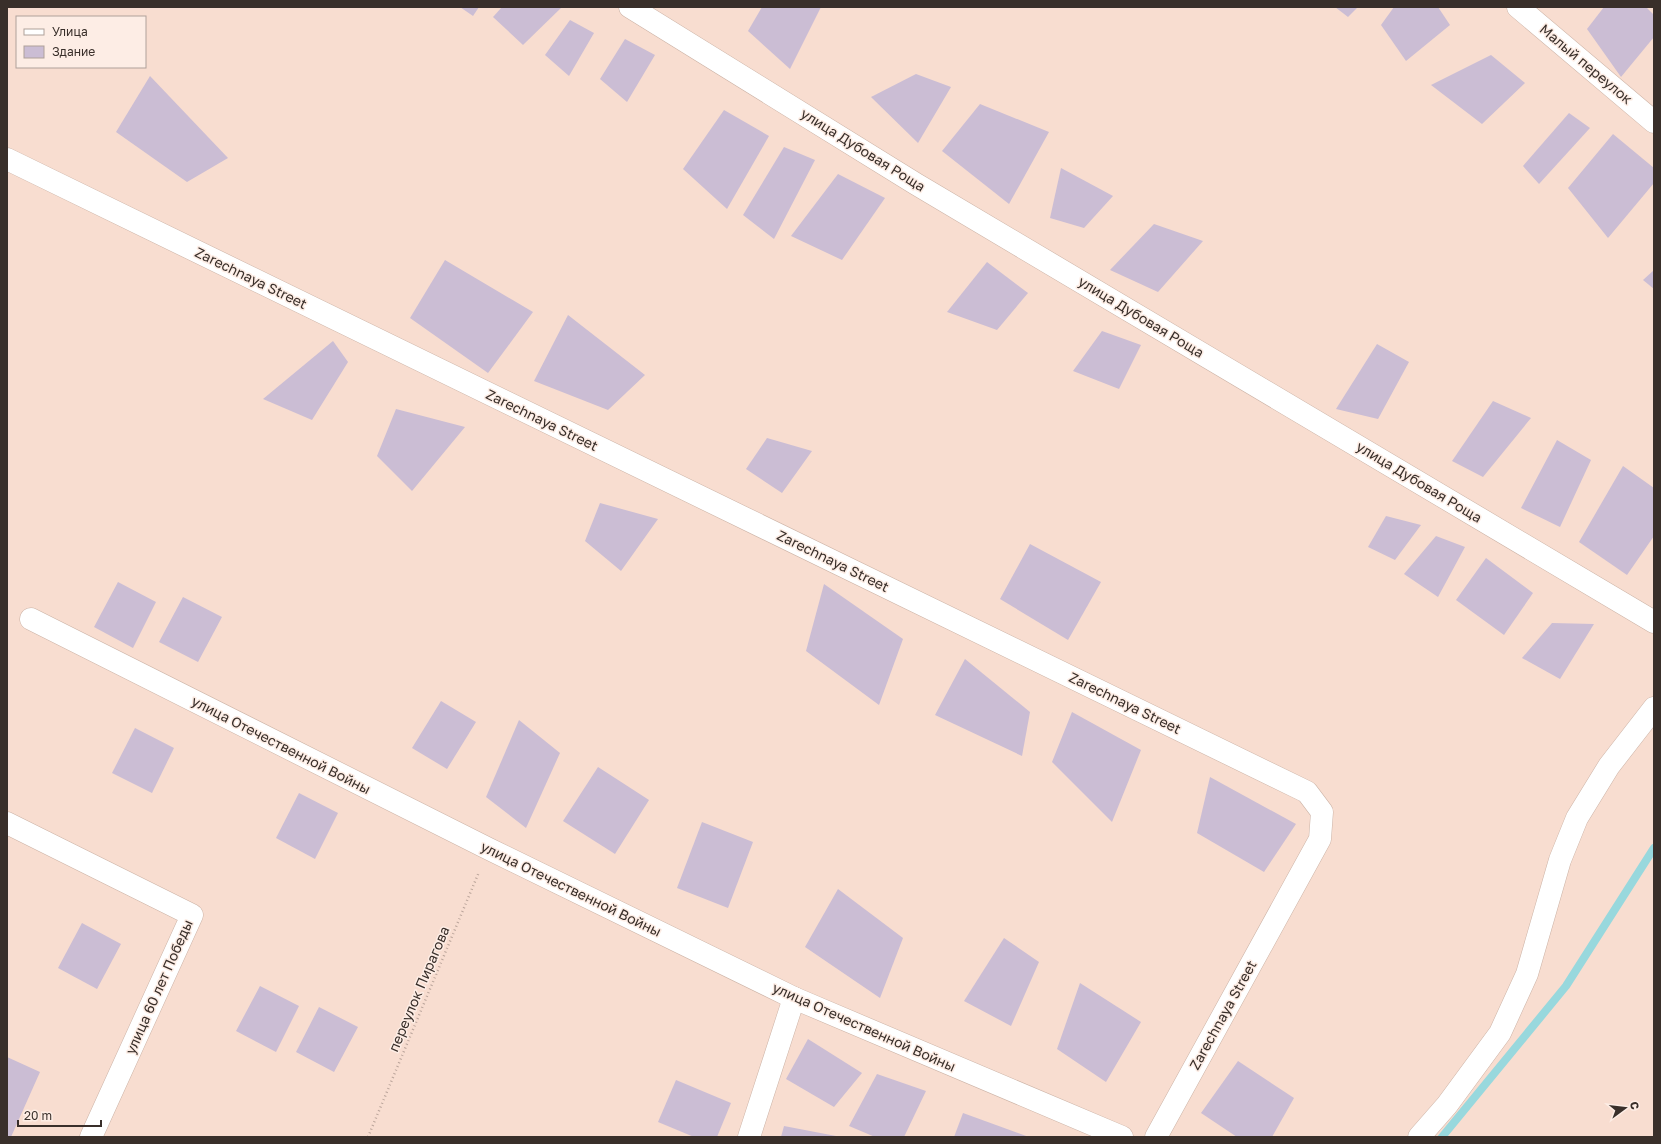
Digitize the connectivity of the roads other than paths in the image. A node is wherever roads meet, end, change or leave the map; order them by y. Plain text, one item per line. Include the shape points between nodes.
1 (630, 7) edge
2 (1518, 7) edge
3 (1654, 122) edge
4 (7, 159) edge
5 (31, 618) dead end
6 (1654, 622) edge
7 (1654, 708) edge
8 (7, 823) edge
9 (794, 998) junction
10 (1099, 1133) edge
11 (91, 1137) edge
12 (749, 1137) edge
13 (1122, 1137) edge
14 (1156, 1137) edge
15 (1419, 1137) edge

1 - 6 street, улица Дубовая Роща via 916,184
2 - 3 street, Малый переулок
4 - 14 street, Zarechnaya Street via 1307,792 1322,812 1320,839
5 - 9 street, улица Отечественной Войны via 489,849
7 - 15 street via 1609,766 1577,818 1560,860 1527,974 1500,1032 1447,1105
8 - 11 street, улица 60 лет Победы via 192,915
9 - 10 street, улица Отечественной Войны
9 - 12 street
10 - 13 street, улица Отечественной Войны

